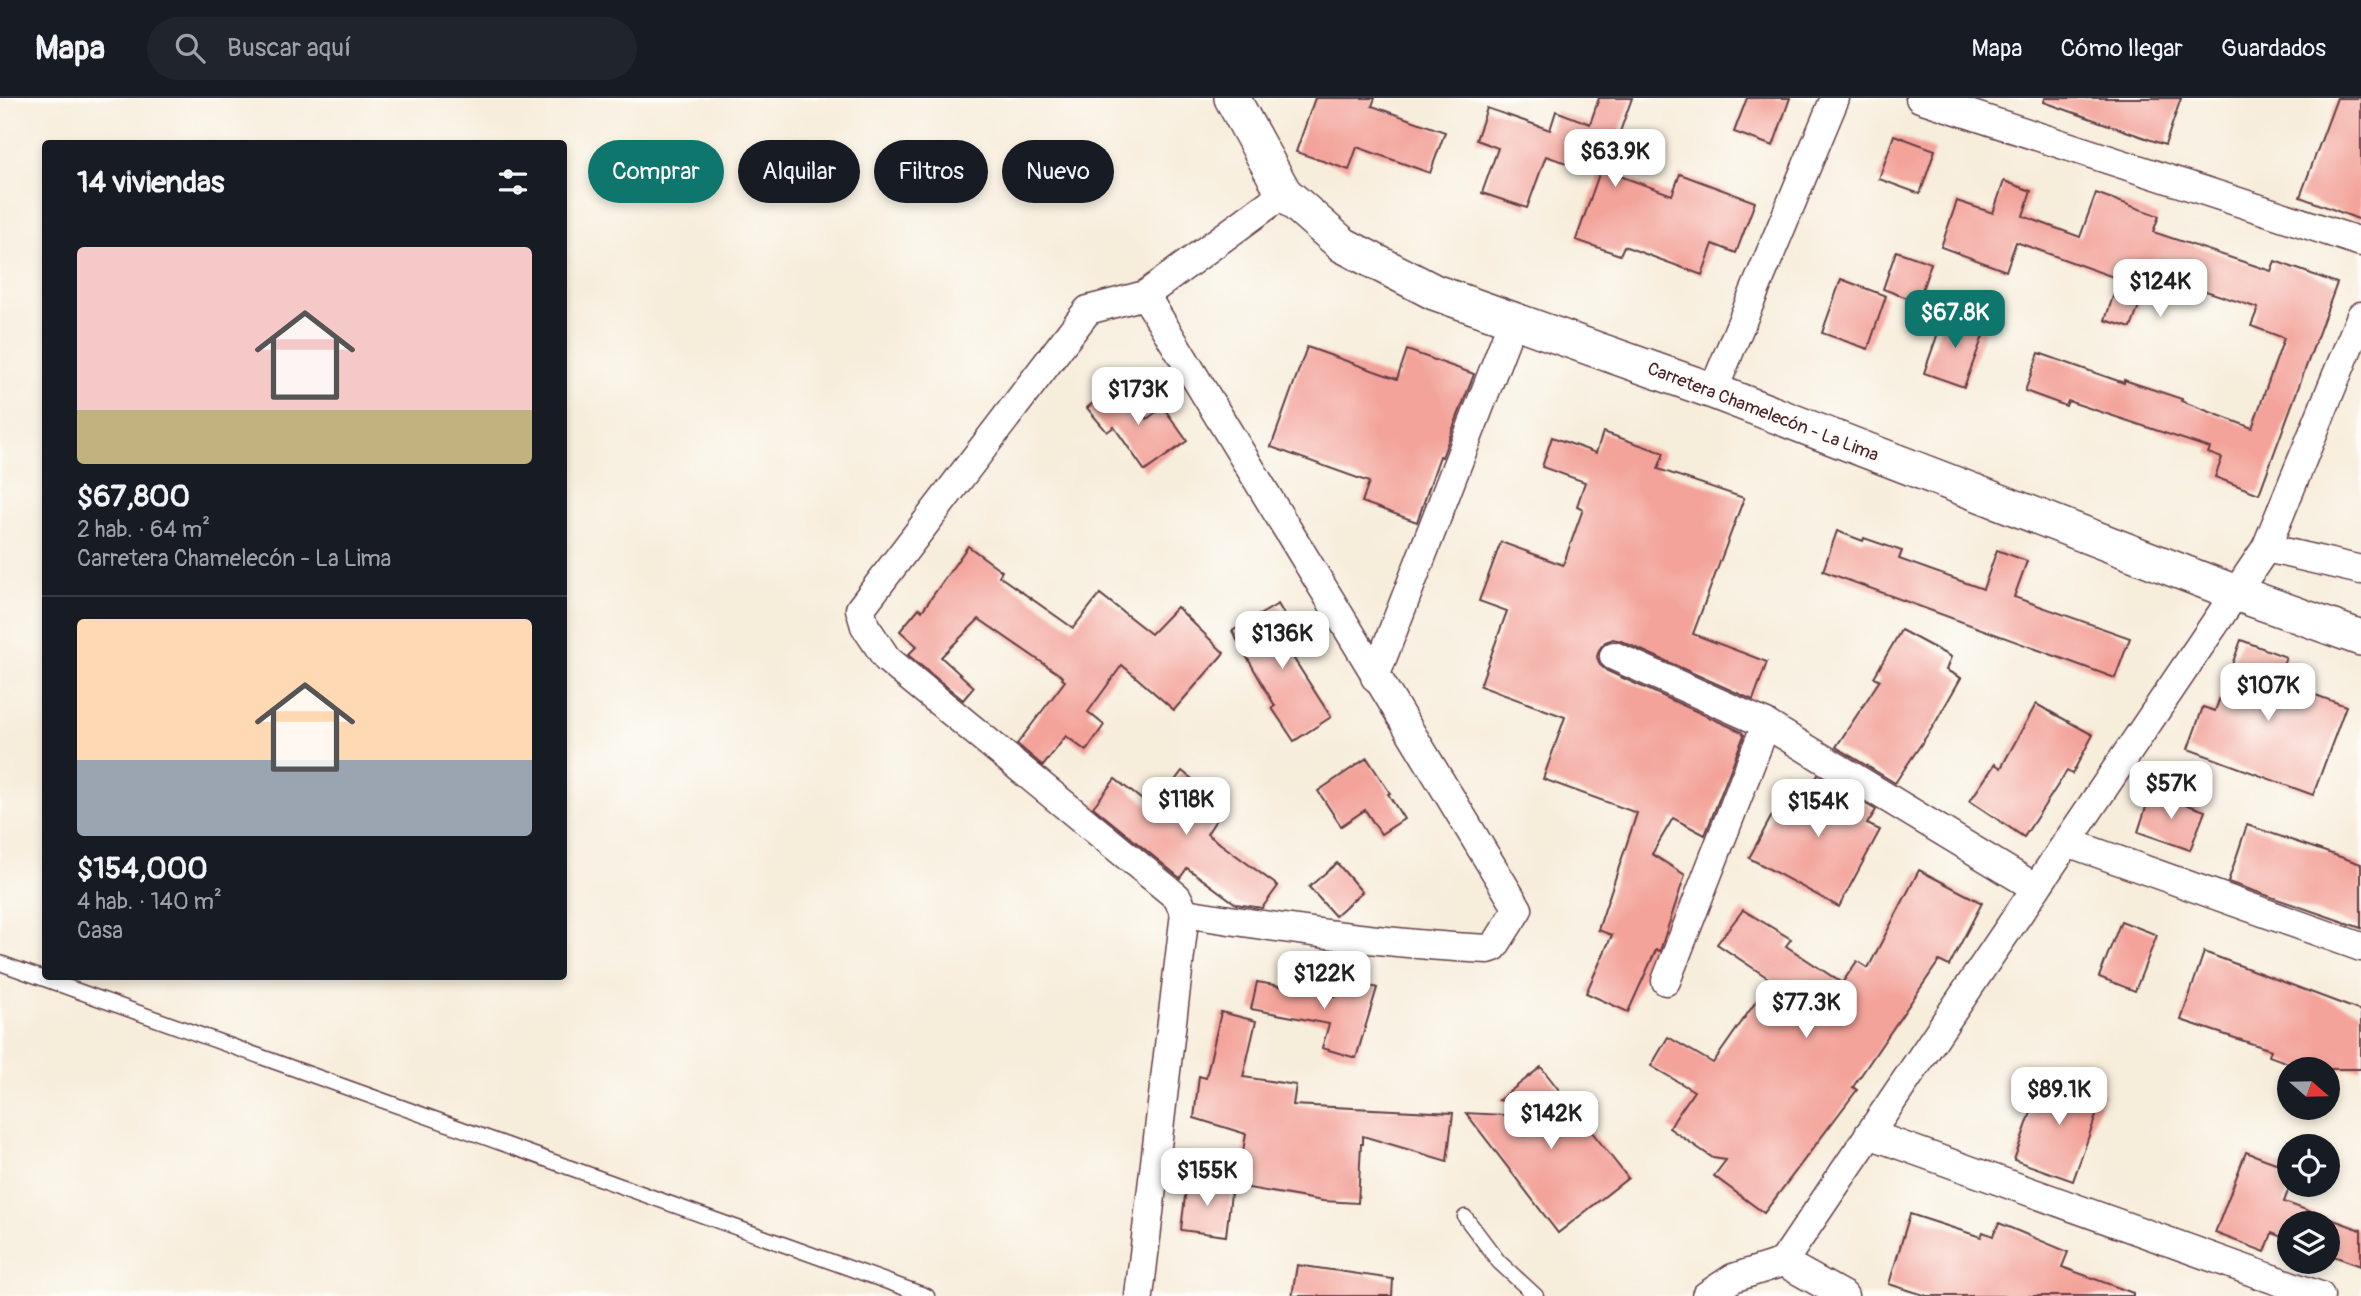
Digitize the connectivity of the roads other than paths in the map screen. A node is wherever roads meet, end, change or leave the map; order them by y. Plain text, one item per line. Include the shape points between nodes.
1 (1233, 98) edge
2 (1835, 98) edge
3 (1920, 98) edge
4 (1284, 193) junction
5 (2361, 242) edge
6 (1145, 296) junction
7 (2361, 316) edge
8 (1513, 320) junction
9 (1713, 391) junction
10 (2266, 548) junction
11 (2361, 570) edge
12 (2236, 593) junction
13 (2361, 638) edge
14 (1615, 656) dead end
15 (1376, 677) junction
16 (1766, 724) junction
17 (2067, 842) junction
18 (2036, 888) junction
19 (1185, 913) junction
20 (2361, 947) edge
21 (0, 964) edge
22 (42, 979) edge
23 (45, 980) edge
24 (1666, 981) dead end
25 (1869, 1134) junction
26 (1465, 1217) dead end
27 (1783, 1262) junction
28 (927, 1296) edge
29 (1139, 1296) edge
30 (1536, 1296) edge
31 (1706, 1296) edge
32 (1844, 1296) edge
33 (2320, 1296) edge

1 - 4 street, Carretera Chamelecón - La Lima
2 - 9 street
3 - 5 street
4 - 6 street
4 - 8 street, Carretera Chamelecón - La Lima via 1343,245 1434,292
6 - 15 street
6 - 19 street via 1088,310 860,609 865,626 887,659 1177,897
7 - 10 street
8 - 9 street, Carretera Chamelecón - La Lima
8 - 15 street
9 - 12 street, Carretera Chamelecón - La Lima
10 - 11 street
10 - 12 street
12 - 13 street, Carretera Chamelecón - La Lima
12 - 17 street
14 - 16 street
15 - 19 street via 1518,909 1494,947 1408,943
16 - 18 street
16 - 24 street
17 - 18 street
17 - 20 street
18 - 25 street
19 - 29 street
21 - 22 lane
23 - 28 lane
25 - 27 street
25 - 33 street
26 - 30 lane via 1499,1262
27 - 31 street via 1733,1278
27 - 32 street

